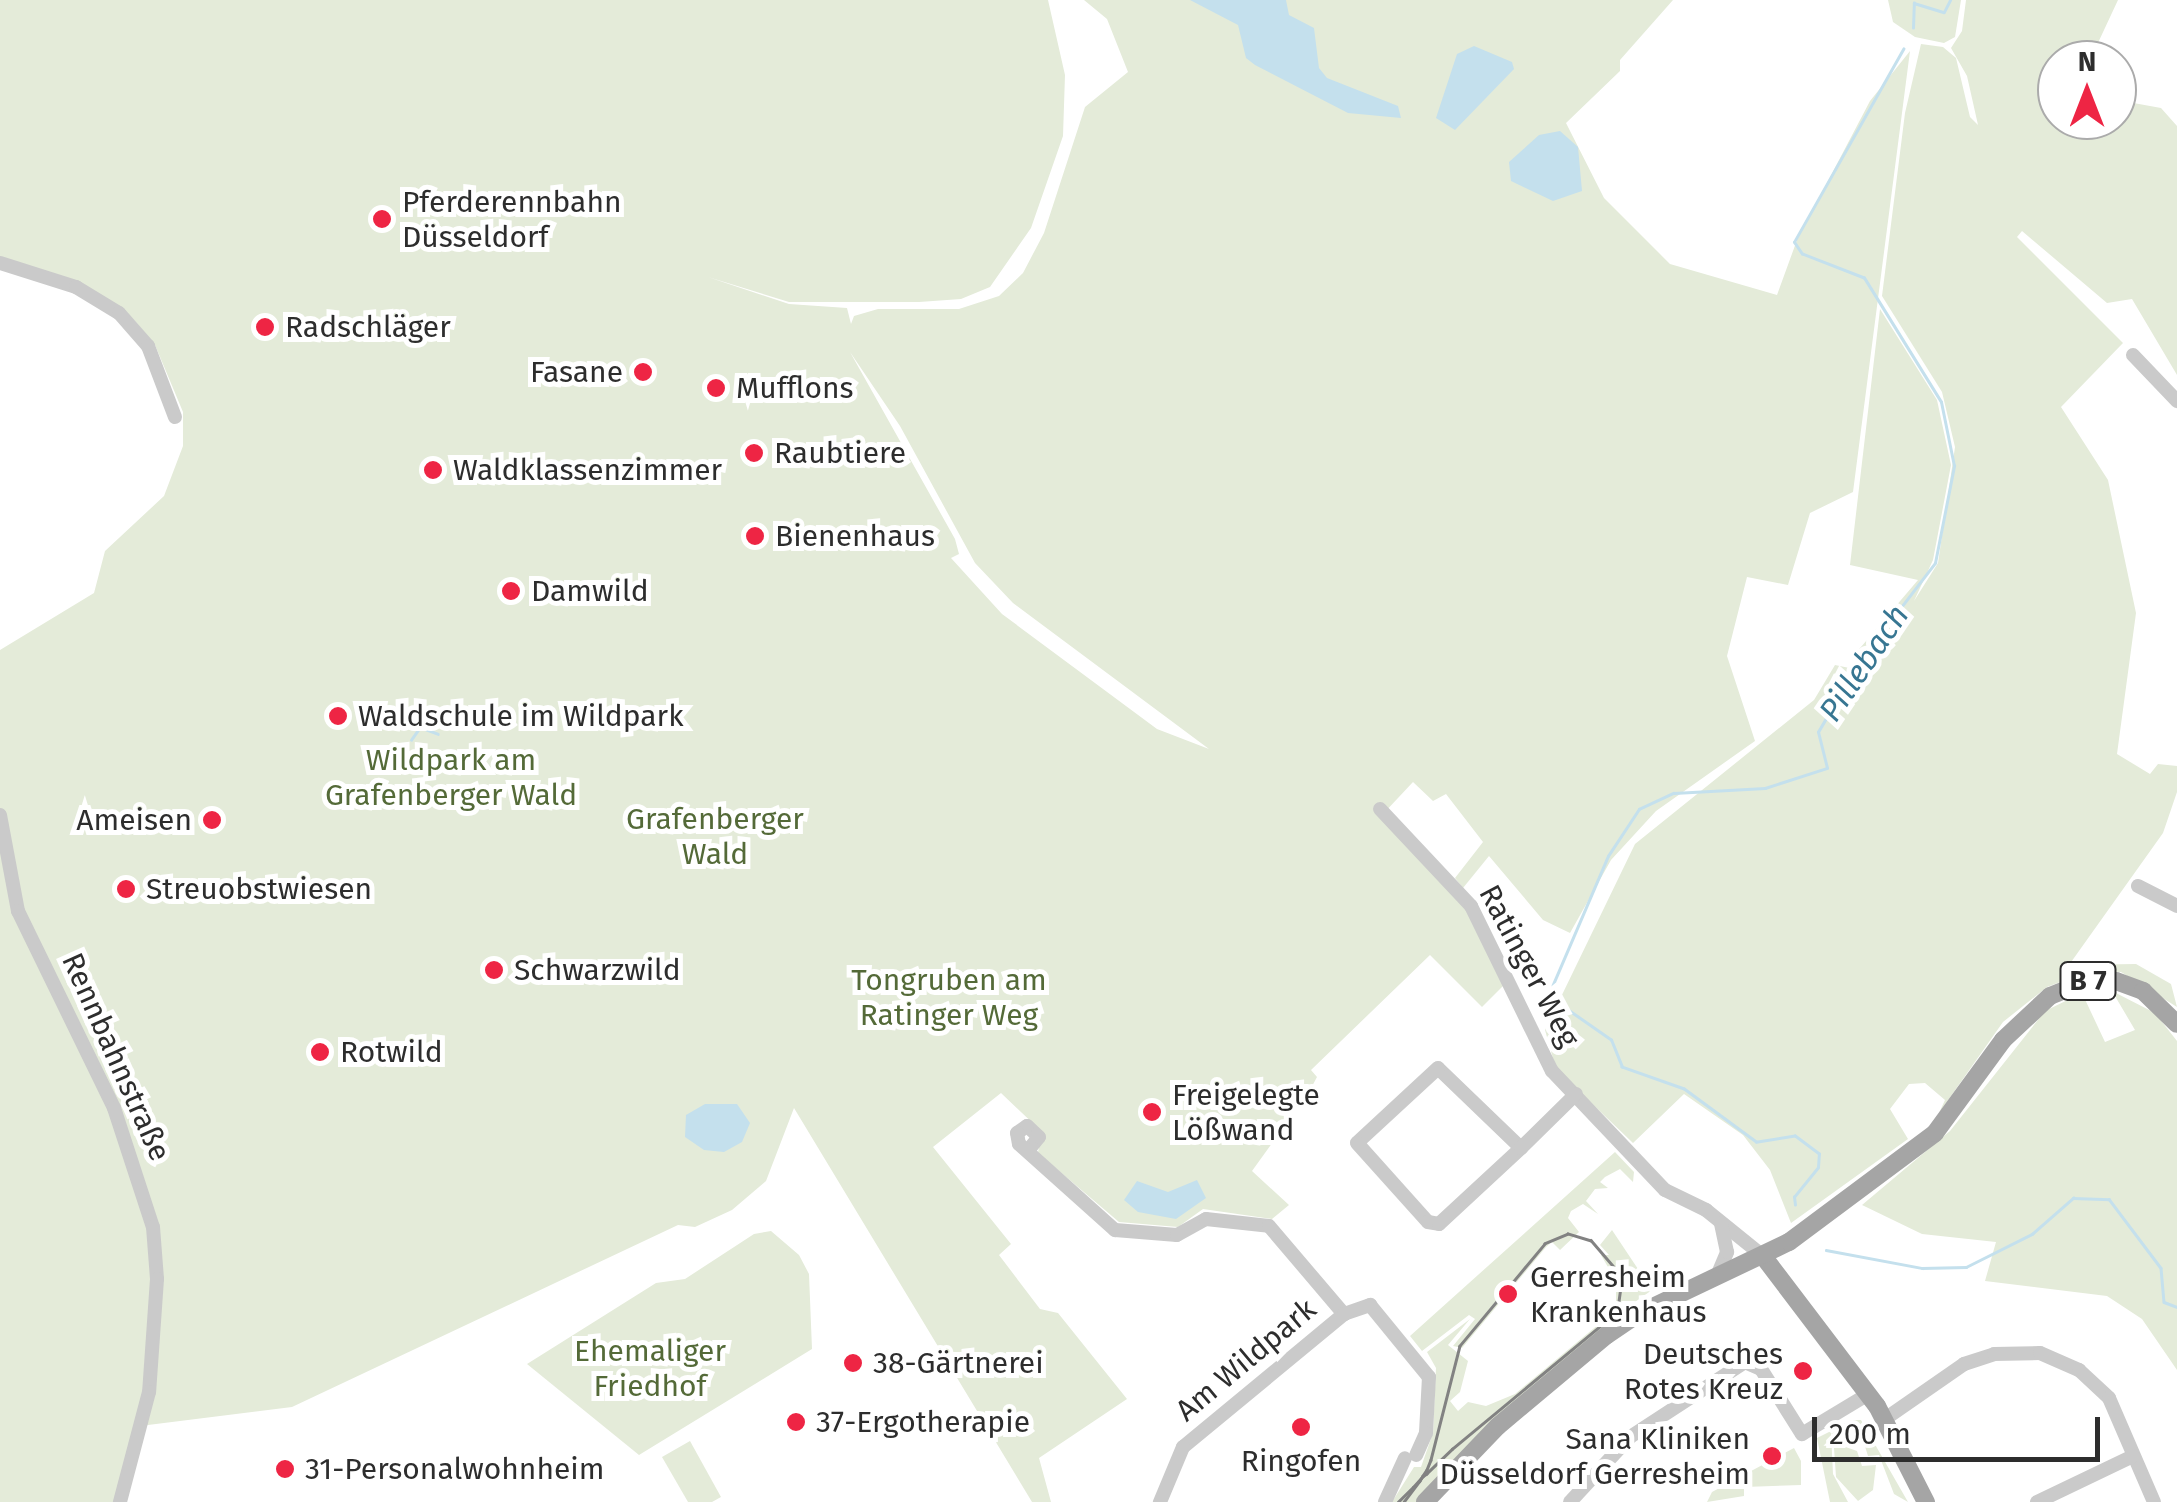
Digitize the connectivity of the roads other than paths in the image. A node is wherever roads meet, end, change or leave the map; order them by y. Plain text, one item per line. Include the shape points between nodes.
1 (0, 263) edge
2 (2133, 355) dead end
3 (2177, 401) edge
4 (176, 417) dead end
5 (1380, 809) dead end
6 (0, 815) edge
7 (2138, 886) dead end
8 (2177, 906) edge
9 (2177, 1024) edge
10 (1576, 1094) junction
11 (1030, 1148) dead end
12 (1521, 1148) junction
13 (1721, 1223) junction
14 (1763, 1256) junction
15 (1717, 1276) junction
16 (1344, 1314) junction
17 (1864, 1398) junction
18 (1882, 1421) junction
19 (2133, 1456) junction
20 (120, 1502) edge
21 (1160, 1502) edge
22 (1385, 1502) edge
23 (1425, 1502) edge
24 (1570, 1502) edge
25 (1926, 1502) edge
26 (2037, 1502) edge
27 (2154, 1502) edge

1 - 4 street via 76,287 119,313 148,346
2 - 3 street
5 - 10 street, Ratinger Weg via 1471,906 1552,1070
6 - 20 street, Rennbahnstraße via 18,910 119,1118 153,1226 150,1392
7 - 8 street
9 - 14 main road, B 7 via 2143,991 2116,982 2087,982 2050,996 2003,1040 1935,1133 1818,1223
10 - 12 street
10 - 13 street, Ratinger Weg via 1665,1190
11 - 16 street, Am Wildpark via 1115,1230 1177,1234 1206,1219 1269,1226
12 - 12 street via 1438,1068 1357,1143 1436,1224
13 - 14 street, Ratinger Weg
13 - 15 street via 1727,1252
14 - 15 main road, B 7
14 - 17 main road
15 - 23 main road, B 7 via 1656,1307 1570,1368 1498,1426
16 - 21 street, Am Wildpark via 1183,1447
16 - 22 street, Am Wildpark via 1370,1305 1428,1374 1426,1433
17 - 18 main road
17 - 24 street via 1802,1434 1761,1368 1744,1362 1630,1437
18 - 19 street via 1964,1364 1994,1354 2040,1353 2100,1386
18 - 25 main road
19 - 26 street
19 - 27 street

